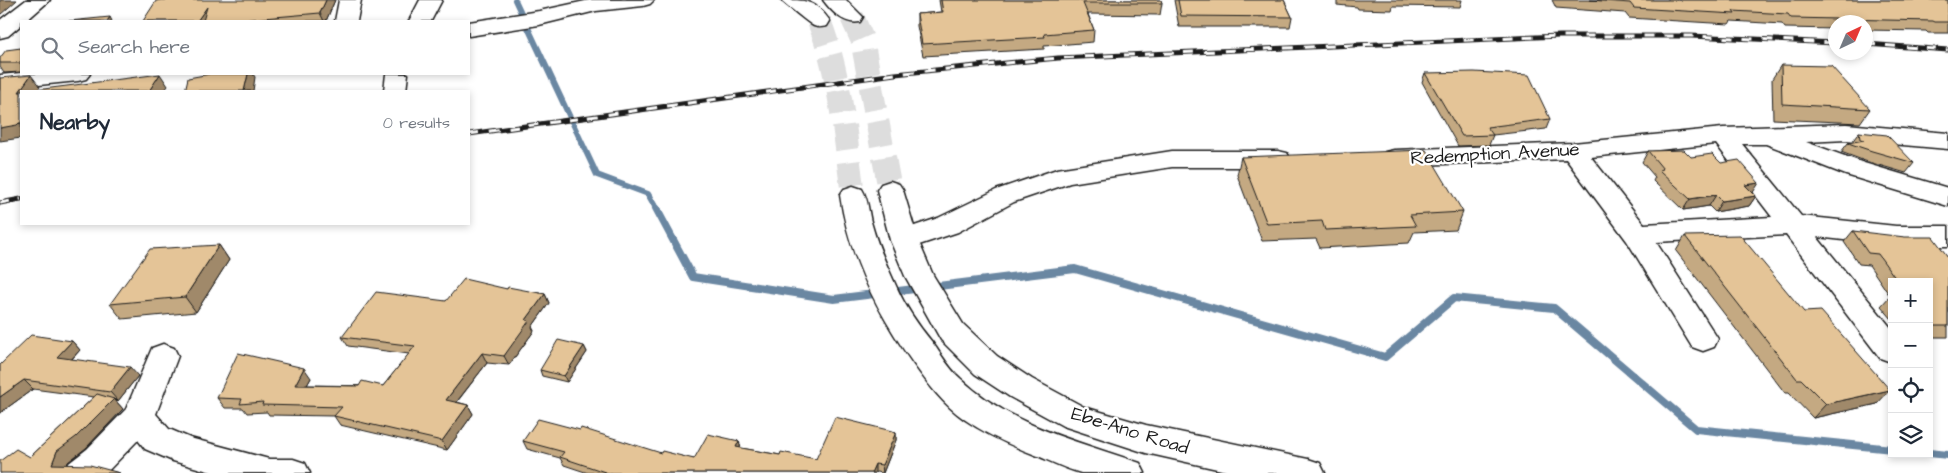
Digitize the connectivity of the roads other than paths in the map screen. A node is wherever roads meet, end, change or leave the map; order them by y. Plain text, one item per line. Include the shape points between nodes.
1 (40, 0) edge
2 (350, 0) edge
3 (431, 0) edge
4 (644, 0) edge
5 (792, 0) edge
6 (834, 0) edge
7 (600, 3) edge
8 (852, 17) tunnel mouth
9 (346, 20) edge
10 (421, 20) edge
11 (819, 22) tunnel mouth
12 (471, 29) edge
13 (0, 32) edge
14 (68, 75) edge
15 (0, 82) edge
16 (1723, 136) junction
17 (1769, 136) junction
18 (1948, 141) edge
19 (1573, 151) junction
20 (1372, 159) edge
21 (1306, 160) edge
22 (890, 190) tunnel mouth
23 (853, 195) tunnel mouth
24 (1948, 198) edge
25 (1795, 225) junction
26 (1637, 234) junction
27 (1948, 236) edge
28 (904, 240) junction
29 (1702, 339) dead end
30 (1888, 346) edge
31 (163, 356) dead end
32 (139, 417) junction
33 (81, 473) edge
34 (275, 473) edge
35 (1128, 473) edge
36 (1308, 473) edge

1 - 13 street
2 - 9 street
3 - 10 street
4 - 7 street
5 - 11 street via 811,12
6 - 8 street
7 - 12 street via 539,18
14 - 15 street
16 - 17 street, Redemption Avenue
16 - 19 street, Redemption Avenue
16 - 25 street
17 - 18 street, Redemption Avenue via 1846,132
17 - 24 street via 1855,169
19 - 20 street, Redemption Avenue
19 - 26 street
21 - 28 street via 1172,159 1066,175 1005,196 948,225
22 - 28 street
23 - 35 street, Ebe-Ano Road via 858,225 883,288 909,334 947,386 974,409 1008,430
25 - 26 street
25 - 27 street via 1896,236
25 - 30 street
26 - 29 street
28 - 36 street, Ebe-Ano Road via 926,288 952,332 986,366 1021,388 1074,417 1146,439
31 - 32 street
32 - 33 street via 100,460
32 - 34 street via 158,439 185,451

